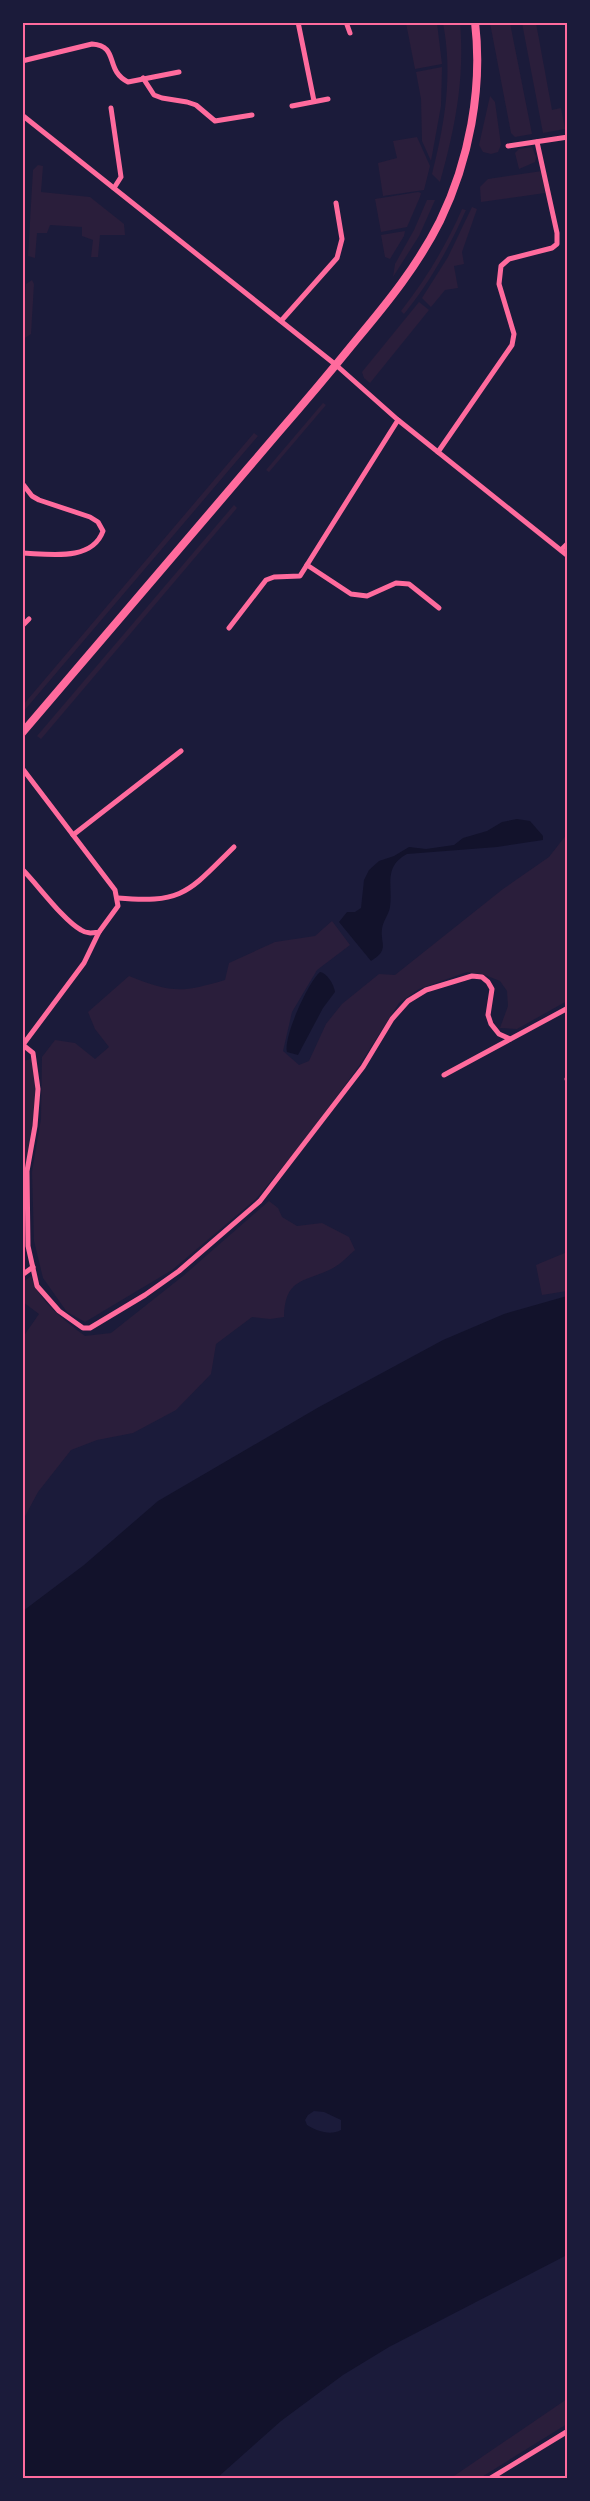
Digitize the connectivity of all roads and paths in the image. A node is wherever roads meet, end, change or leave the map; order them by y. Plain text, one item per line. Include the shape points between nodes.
1 (298, 22) edge
2 (346, 22) edge
3 (475, 22) edge
4 (350, 33) dead end
5 (22, 61) edge
6 (179, 72) dead end
7 (143, 78) junction
8 (328, 99) dead end
9 (314, 101) junction
10 (292, 106) dead end
11 (111, 108) dead end
12 (22, 115) edge
13 (252, 115) dead end
14 (567, 137) edge
15 (537, 142) junction
16 (507, 146) dead end
17 (114, 188) junction
18 (336, 203) dead end
19 (281, 321) junction
20 (336, 365) junction
21 (398, 420) junction
22 (438, 452) junction
23 (22, 483) edge
24 (567, 543) edge
25 (561, 550) junction
26 (22, 554) edge
27 (567, 556) edge
28 (307, 565) junction
29 (439, 608) dead end
30 (29, 619) dead end
31 (22, 626) edge
32 (229, 628) dead end
33 (22, 733) edge
34 (181, 751) dead end
35 (22, 768) edge
36 (74, 836) junction
37 (234, 847) dead end
38 (22, 868) edge
39 (118, 898) junction
40 (99, 932) junction
41 (567, 1008) edge
42 (510, 1040) junction
43 (23, 1045) edge
44 (444, 1074) dead end
45 (33, 1267) junction
46 (22, 1275) edge
47 (567, 2431) edge
48 (491, 2478) edge

1 - 9 street
2 - 4 street
3 - 20 main road via 476,77 471,120 452,195 408,276
5 - 7 street via 101,45 108,49 120,78 128,82
6 - 7 street
7 - 13 street via 154,95 196,105 215,121
8 - 9 street
9 - 10 street
11 - 17 street via 121,177
12 - 17 street
14 - 15 street
15 - 16 street
15 - 22 street via 556,244 509,259 501,266 499,284 514,334 512,345
17 - 19 street
18 - 19 street via 342,238 337,258
19 - 20 street
20 - 21 street
20 - 33 main road
21 - 22 street
21 - 28 street
22 - 25 street
23 - 26 street via 32,496 90,518 103,531 88,550
24 - 25 street
25 - 27 street
28 - 29 street via 351,594 367,596 396,583 409,584
28 - 32 street via 300,576 266,580
30 - 31 street
34 - 36 street
35 - 36 street
36 - 39 street
37 - 39 street via 196,884 176,896 162,900
38 - 40 street via 80,930 89,934
39 - 40 street via 118,906
40 - 43 street via 84,963
41 - 42 street
42 - 44 street
42 - 45 street via 491,1024 488,1014 492,989 482,977 472,976 426,990 408,1001 392,1019 363,1067 260,1201 171,1277 90,1328 83,1328 59,1311 36,1286
43 - 45 street via 33,1053 38,1089 27,1171 28,1246
45 - 46 street
47 - 48 street

